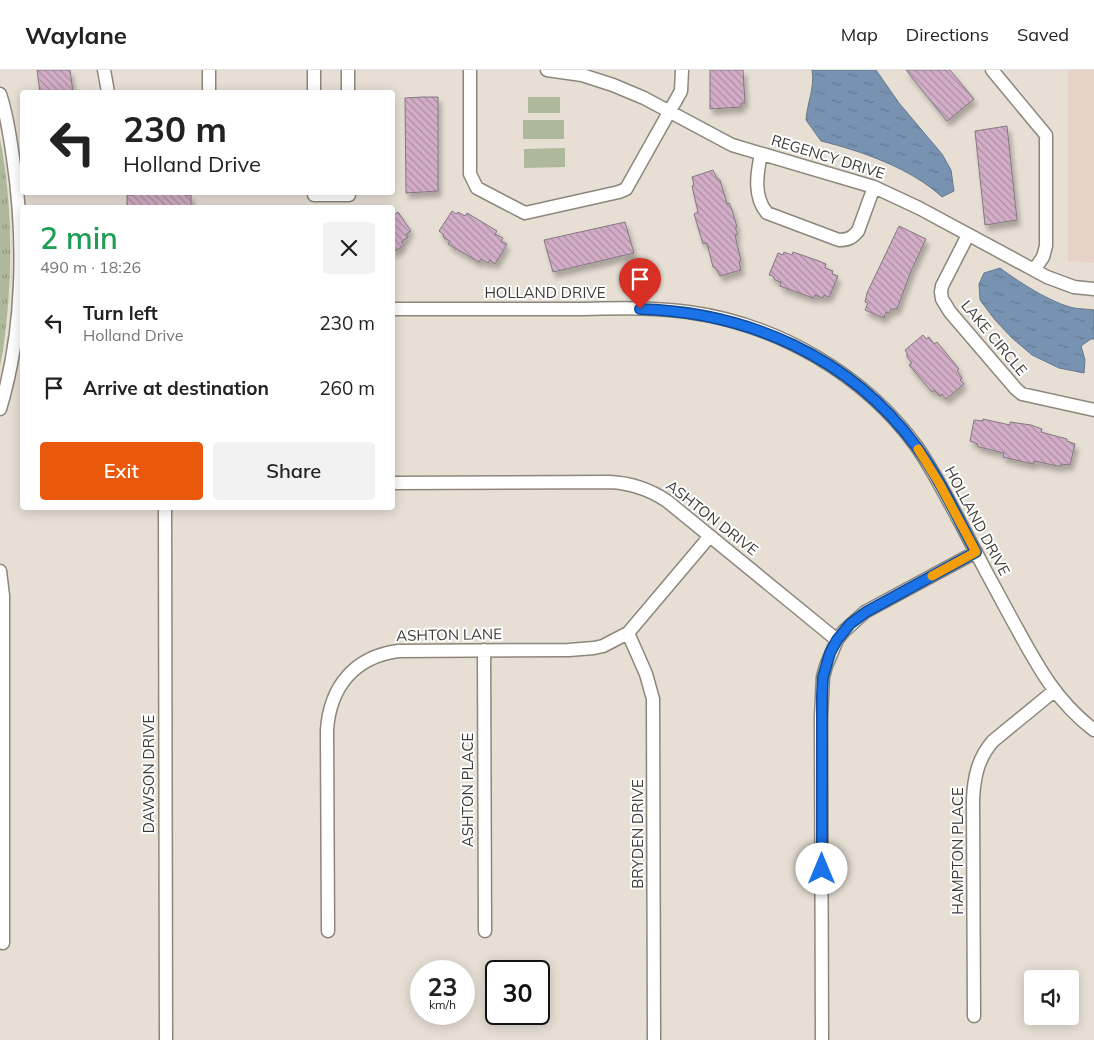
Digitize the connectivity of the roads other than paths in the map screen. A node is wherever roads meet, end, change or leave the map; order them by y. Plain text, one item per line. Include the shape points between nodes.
1 (104, 70) edge
2 (209, 70) edge
3 (314, 70) edge
4 (348, 70) edge
5 (470, 70) edge
6 (547, 70) edge
7 (682, 70) edge
8 (992, 70) edge
9 (108, 90) edge
10 (209, 90) edge
11 (314, 90) edge
12 (348, 90) edge
13 (0, 94) edge
14 (670, 112) junction
15 (761, 154) junction
16 (874, 187) junction
17 (314, 195) edge
18 (349, 195) edge
19 (968, 235) junction
20 (20, 238) edge
21 (1034, 270) junction
22 (20, 275) edge
23 (1094, 290) edge
24 (395, 309) edge
25 (0, 409) edge
26 (1094, 410) edge
27 (395, 483) edge
28 (165, 510) edge
29 (710, 536) junction
30 (976, 552) junction
31 (0, 571) edge
32 (628, 634) junction
33 (837, 640) junction
34 (484, 650) junction
35 (1054, 691) junction
36 (1094, 730) edge
37 (328, 931) dead end
38 (485, 931) dead end
39 (3, 944) dead end
40 (974, 1016) dead end
41 (166, 1040) edge
42 (654, 1040) edge
43 (822, 1040) edge

1 - 9 street
2 - 10 street
3 - 11 street
4 - 12 street
5 - 14 street via 472,181 476,188 525,213 626,189
6 - 14 street, REGENCY DRIVE via 582,75 613,85
7 - 14 street via 681,91
8 - 21 street via 1046,135 1046,246 1044,257
13 - 20 street via 15,169
14 - 15 street, REGENCY DRIVE via 732,145
15 - 16 street, REGENCY DRIVE
15 - 16 street via 756,179 762,208 767,213 839,240 847,240 858,231
16 - 19 street, REGENCY DRIVE
17 - 18 street
19 - 21 street, REGENCY DRIVE
19 - 26 street, LAKE CIRCLE via 940,292 950,312 1022,394
21 - 23 street, REGENCY DRIVE via 1063,284
22 - 25 street via 14,349
24 - 30 street, HOLLAND DRIVE via 661,310 713,317 772,335 823,361 878,402 930,467
27 - 29 street, ASHTON DRIVE via 624,484 659,496
28 - 41 street, DAWSON DRIVE
29 - 32 street, ASHTON LANE
29 - 33 street, ASHTON DRIVE
30 - 33 street via 866,612
30 - 35 street, HOLLAND DRIVE
31 - 39 street via 3,596
32 - 34 street, ASHTON LANE via 594,648
32 - 42 street, BRYDEN DRIVE via 651,686 654,707
33 - 43 street via 826,666 822,696
34 - 37 street, ASHTON LANE via 406,650 385,654 357,667 336,693 326,730
34 - 38 street, ASHTON PLACE
35 - 36 street, HOLLAND DRIVE
35 - 40 street, HAMPTON PLACE via 993,741 976,772 973,800

